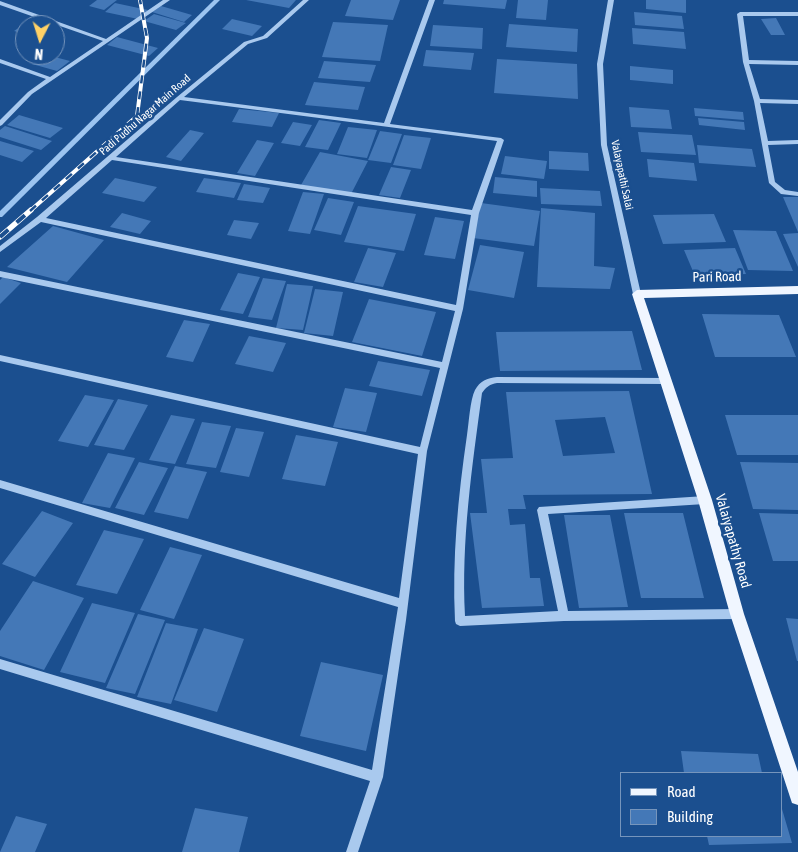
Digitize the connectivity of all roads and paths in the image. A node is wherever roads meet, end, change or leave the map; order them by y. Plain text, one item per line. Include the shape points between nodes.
1 (167, 0) edge
2 (306, 0) edge
3 (432, 0) edge
4 (611, 0) edge
5 (0, 3) edge
6 (798, 14) edge
7 (108, 41) junction
8 (0, 61) edge
9 (746, 62) junction
10 (798, 63) edge
11 (51, 79) junction
12 (179, 98) junction
13 (757, 101) junction
14 (798, 102) edge
15 (0, 124) edge
16 (386, 125) junction
17 (798, 142) edge
18 (765, 143) junction
19 (111, 158) junction
20 (798, 194) edge
21 (474, 213) junction
22 (40, 219) junction
23 (0, 250) edge
24 (0, 274) edge
25 (798, 290) edge
26 (637, 294) junction
27 (459, 308) junction
28 (0, 358) edge
29 (443, 365) junction
30 (665, 381) junction
31 (423, 451) junction
32 (0, 484) edge
33 (705, 500) junction
34 (403, 604) junction
35 (736, 614) junction
36 (564, 616) junction
37 (0, 664) edge
38 (377, 777) junction
39 (798, 797) edge
40 (352, 852) edge

1 - 7 street
2 - 12 street, Padi Pudhu Nagar Main Road via 265,37 246,43
3 - 16 street
4 - 26 street, Valayapathi Salai via 600,64 604,145
5 - 7 street
6 - 9 street via 740,14
7 - 11 street
8 - 11 street
9 - 10 street
9 - 13 street
11 - 15 street via 30,93
12 - 16 street
12 - 19 street, Padi Pudhu Nagar Main Road
13 - 14 street
13 - 18 street
16 - 21 street via 501,140
17 - 18 street
18 - 20 street via 774,187
19 - 21 street
19 - 22 street, Padi Pudhu Nagar Main Road
21 - 27 street
22 - 23 street, Padi Pudhu Nagar Main Road
22 - 27 street
24 - 29 street
25 - 26 main road, Pari Road
26 - 30 main road, Valaiyapathy Road
27 - 29 street
28 - 31 street
29 - 31 street
30 - 33 main road, Valaiyapathy Road
30 - 36 street via 497,380 481,385 463,498 457,580 460,621
31 - 34 street
32 - 34 street
33 - 35 main road, Valaiyapathy Road
33 - 36 street via 542,510
34 - 38 street
35 - 36 street
35 - 39 main road, Valaiyapathy Road
37 - 38 street
38 - 40 street

